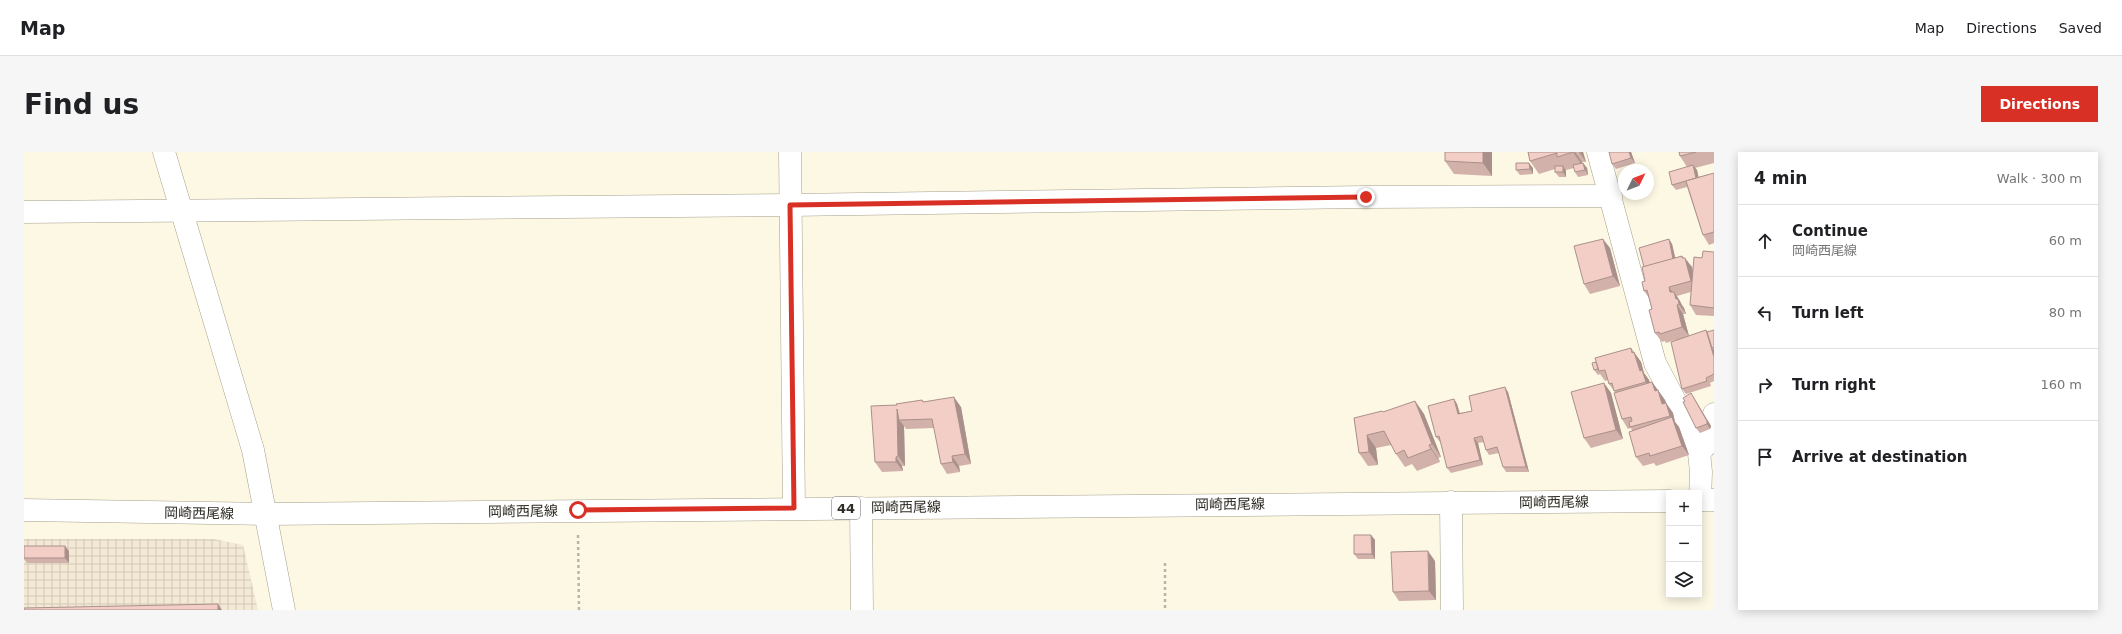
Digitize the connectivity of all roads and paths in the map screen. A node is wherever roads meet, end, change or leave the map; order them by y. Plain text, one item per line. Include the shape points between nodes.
1 (164, 152) edge
2 (790, 152) edge
3 (1598, 152) edge
4 (1611, 196) junction
5 (790, 205) junction
6 (182, 210) junction
7 (24, 212) edge
8 (1714, 414) edge
9 (1699, 453) junction
10 (1666, 500) edge
11 (1704, 500) edge
12 (1451, 502) junction
13 (794, 508) junction
14 (861, 508) junction
15 (24, 510) edge
16 (578, 510) junction
17 (266, 514) junction
18 (1164, 563) dead end
19 (284, 610) edge
20 (579, 610) edge
21 (862, 610) edge
22 (1165, 610) edge
23 (1452, 610) edge

1 - 6 street
2 - 5 street
3 - 4 street
4 - 5 street
4 - 9 street via 1655,363 1684,416
5 - 6 street
5 - 13 street
6 - 7 street
6 - 17 street via 253,450
8 - 9 street via 1708,443
9 - 11 street
10 - 12 street, 岡崎西尾線 / 44
12 - 14 street, 岡崎西尾線 / 44
12 - 23 street
13 - 14 street, 岡崎西尾線 / 44
13 - 16 street, 岡崎西尾線 / 44
14 - 21 street
15 - 17 street, 岡崎西尾線 / 44
16 - 17 street, 岡崎西尾線 / 44
16 - 20 path
17 - 19 street
18 - 22 path

